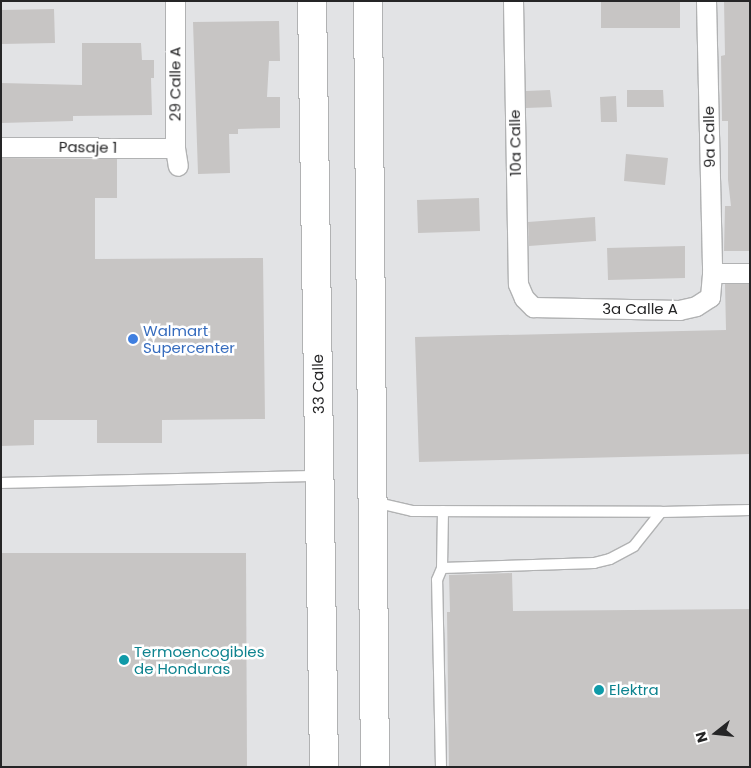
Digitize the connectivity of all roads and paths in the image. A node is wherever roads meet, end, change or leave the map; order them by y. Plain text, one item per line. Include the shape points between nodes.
1 (175, 1) edge
2 (312, 1) edge
3 (368, 1) edge
4 (513, 1) edge
5 (706, 1) edge
6 (1, 147) edge
7 (176, 157) joint
8 (712, 273) junction
9 (750, 273) edge
10 (518, 284) joint
11 (320, 476) junction
12 (1, 483) edge
13 (373, 501) junction
14 (443, 510) junction
15 (750, 510) edge
16 (661, 512) junction
17 (442, 568) junction
18 (324, 767) edge
19 (375, 767) edge
20 (441, 767) edge

1 - 7 street, 29 Calle A
2 - 11 main road, 33 Calle
3 - 13 main road
4 - 10 street, 10a Calle
5 - 8 street, 9a Calle
6 - 7 street, Pasaje 1
8 - 9 street
8 - 10 street, 3a Calle A via 710,297 696,306 679,310 533,307 524,298
11 - 12 lane
11 - 18 main road, 33 Calle
13 - 14 lane via 412,511
13 - 19 main road
14 - 16 lane
14 - 17 lane
15 - 16 lane
16 - 17 lane via 634,546 610,559 594,563
17 - 20 lane via 437,580

